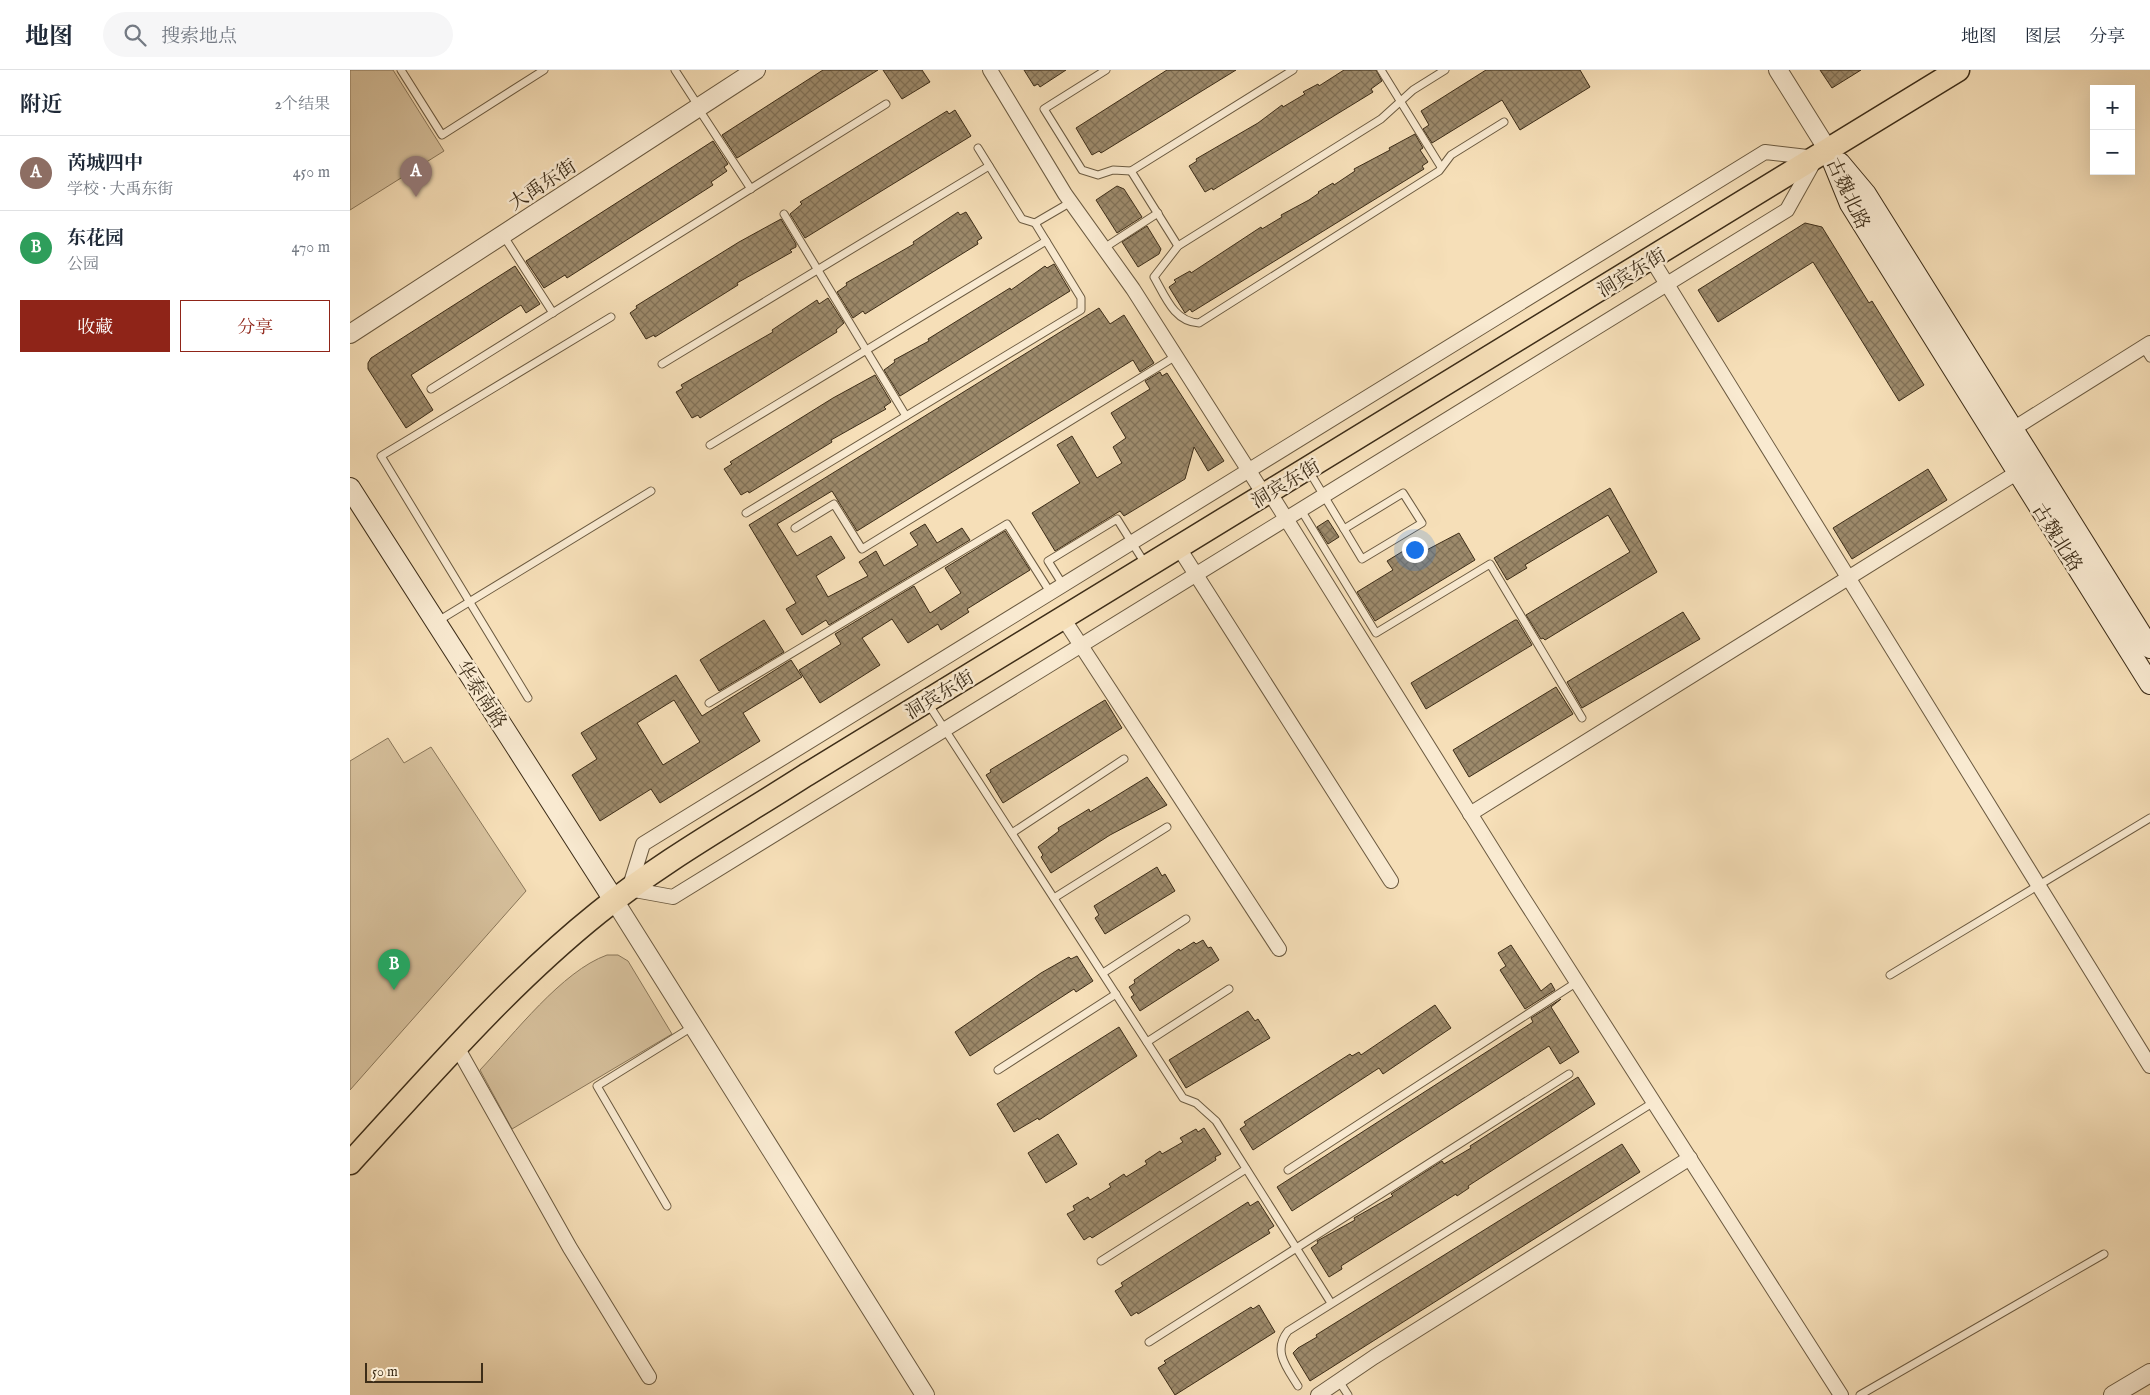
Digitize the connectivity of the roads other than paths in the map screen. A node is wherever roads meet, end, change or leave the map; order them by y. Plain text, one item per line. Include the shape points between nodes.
1 (401, 70) edge
2 (544, 70) edge
3 (676, 70) edge
4 (756, 70) edge
5 (990, 70) edge
6 (1106, 70) edge
7 (1293, 70) edge
8 (1381, 70) edge
9 (1445, 70) edge
10 (1778, 70) edge
11 (1958, 70) edge
12 (1400, 102) junction
13 (886, 104) dead end
14 (699, 108) junction
15 (1504, 122) dead end
16 (978, 148) dead end
17 (1822, 154) junction
18 (989, 166) junction
19 (1441, 167) junction
20 (1131, 171) junction
21 (751, 189) junction
22 (1071, 202) junction
23 (784, 214) dead end
24 (1158, 214) junction
25 (1035, 223) junction
26 (503, 235) junction
27 (1046, 241) junction
28 (1178, 246) junction
29 (1104, 248) junction
30 (1652, 260) junction
31 (817, 270) junction
32 (1667, 284) junction
33 (553, 313) junction
34 (611, 317) dead end
35 (350, 334) edge
36 (2148, 349) edge
37 (866, 350) junction
38 (1176, 356) junction
39 (662, 364) dead end
40 (431, 389) dead end
41 (906, 416) junction
42 (2013, 429) junction
43 (710, 445) dead end
44 (1308, 469) junction
45 (1249, 470) junction
46 (2018, 472) junction
47 (350, 488) edge
48 (652, 492) dead end
49 (1267, 494) junction
50 (1324, 496) junction
51 (1301, 510) junction
52 (746, 513) dead end
53 (1286, 519) junction
54 (795, 528) dead end
55 (1344, 529) junction
56 (1132, 542) junction
57 (1179, 548) junction
58 (1147, 568) junction
59 (1196, 575) junction
60 (1849, 578) junction
61 (1063, 584) junction
62 (1050, 592) junction
63 (469, 602) junction
64 (1063, 618) junction
65 (436, 622) junction
66 (1081, 646) junction
67 (2150, 648) edge
68 (2150, 684) edge
69 (528, 698) dead end
70 (927, 702) junction
71 (709, 703) dead end
72 (1582, 718) dead end
73 (945, 730) junction
74 (1124, 759) dead end
75 (1470, 814) junction
76 (2150, 818) edge
77 (1167, 827) dead end
78 (1012, 833) junction
79 (1391, 881) dead end
80 (2038, 885) junction
81 (622, 894) junction
82 (1054, 898) junction
83 (1186, 919) dead end
84 (1279, 949) dead end
85 (1103, 973) junction
86 (1890, 975) dead end
87 (1576, 982) junction
88 (1229, 989) dead end
89 (1116, 994) junction
90 (695, 1026) junction
91 (1147, 1042) junction
92 (457, 1047) junction
93 (2150, 1066) edge
94 (998, 1070) dead end
95 (1568, 1074) dead end
96 (1654, 1102) junction
97 (1690, 1158) junction
98 (350, 1164) edge
99 (1246, 1169) junction
100 (1288, 1170) dead end
101 (668, 1206) dead end
102 (1296, 1248) junction
103 (2104, 1254) dead end
104 (1101, 1261) dead end
105 (1331, 1303) junction
106 (1150, 1342) dead end
107 (2150, 1373) edge
108 (649, 1377) dead end
109 (1339, 1381) junction
110 (1298, 1386) dead end
111 (925, 1395) edge
112 (1318, 1395) edge
113 (1348, 1395) edge
114 (1841, 1395) edge
115 (1860, 1395) edge
116 (2113, 1395) edge

1 - 2 lane via 442,135
3 - 14 lane
4 - 14 street, 大禹东街
5 - 22 street
6 - 20 lane via 1044,109 1082,170 1098,175 1113,170
7 - 20 lane
8 - 12 lane
9 - 12 lane
10 - 17 street
11 - 17 main road, 洞宾东街
12 - 19 lane
12 - 28 lane via 1381,119
13 - 21 lane
14 - 21 lane
14 - 26 street, 大禹东街
15 - 19 lane via 1451,155
16 - 18 lane
17 - 30 main road, 洞宾东街
17 - 32 street via 1787,210
17 - 42 main road, 古魏北路 via 1866,194
17 - 45 street via 1765,152
17 - 46 main road, 古魏北路
18 - 25 lane via 1022,219
18 - 31 lane
19 - 28 lane via 1198,323 1188,323 1179,318 1154,277
20 - 24 lane
21 - 33 lane
22 - 25 lane
22 - 29 street
23 - 31 lane
24 - 28 lane
24 - 29 lane
25 - 27 lane
26 - 33 lane
26 - 35 street, 大禹东街
27 - 37 lane
27 - 41 lane via 1081,298 1081,310
29 - 38 street
30 - 32 street
30 - 44 main road, 洞宾东街
31 - 37 lane
31 - 39 lane
32 - 50 street
32 - 60 street
33 - 40 lane
34 - 63 lane via 381,456
36 - 42 street
37 - 41 lane
37 - 43 lane
38 - 45 street
38 - 54 lane via 862,549 834,504
41 - 52 lane
42 - 67 main road, 古魏北路
44 - 49 main road, 洞宾东街
44 - 50 lane
45 - 49 street
45 - 56 street
46 - 60 street
46 - 68 main road, 古魏北路
47 - 65 main road, 华泰南路
48 - 63 lane
49 - 53 street
49 - 57 main road, 洞宾东街
50 - 51 street
50 - 55 lane
51 - 53 street
51 - 72 lane via 1376,633 1490,564
53 - 59 street
53 - 75 street
55 - 55 lane via 1403,493 1422,523 1362,559
56 - 58 lane
56 - 61 street
56 - 61 lane via 1117,518 1048,561
57 - 58 main road, 洞宾东街
57 - 59 street
58 - 64 main road, 洞宾东街
59 - 66 street
59 - 79 street
60 - 75 street
60 - 80 street
61 - 62 street
62 - 71 lane via 1008,524
62 - 81 street via 643,844
63 - 65 lane
63 - 69 lane
64 - 66 street
64 - 70 main road, 洞宾东街
65 - 81 main road, 华泰南路
66 - 73 street
66 - 84 street
70 - 73 lane
70 - 81 main road, 洞宾东街
73 - 78 lane
73 - 81 street via 672,897
74 - 78 lane
75 - 87 street
76 - 80 lane
77 - 82 lane
78 - 82 lane
80 - 86 lane
80 - 93 street
81 - 90 street
81 - 92 main road, 洞宾东街 via 530,972
82 - 85 lane
83 - 85 lane
85 - 89 lane
87 - 96 street
87 - 100 lane
88 - 91 lane
89 - 91 lane
89 - 94 lane
90 - 101 lane via 597,1086
90 - 111 street
91 - 99 lane via 1182,1098 1196,1102 1216,1121
92 - 98 main road, 洞宾东街
92 - 108 street via 570,1248
95 - 102 lane
96 - 97 street
96 - 105 lane
97 - 109 street
97 - 114 street
99 - 102 lane
99 - 104 lane
102 - 105 lane
102 - 106 lane
103 - 115 lane
105 - 110 lane via 1288,1331 1282,1340 1280,1357
107 - 116 street
109 - 112 street
109 - 113 lane

